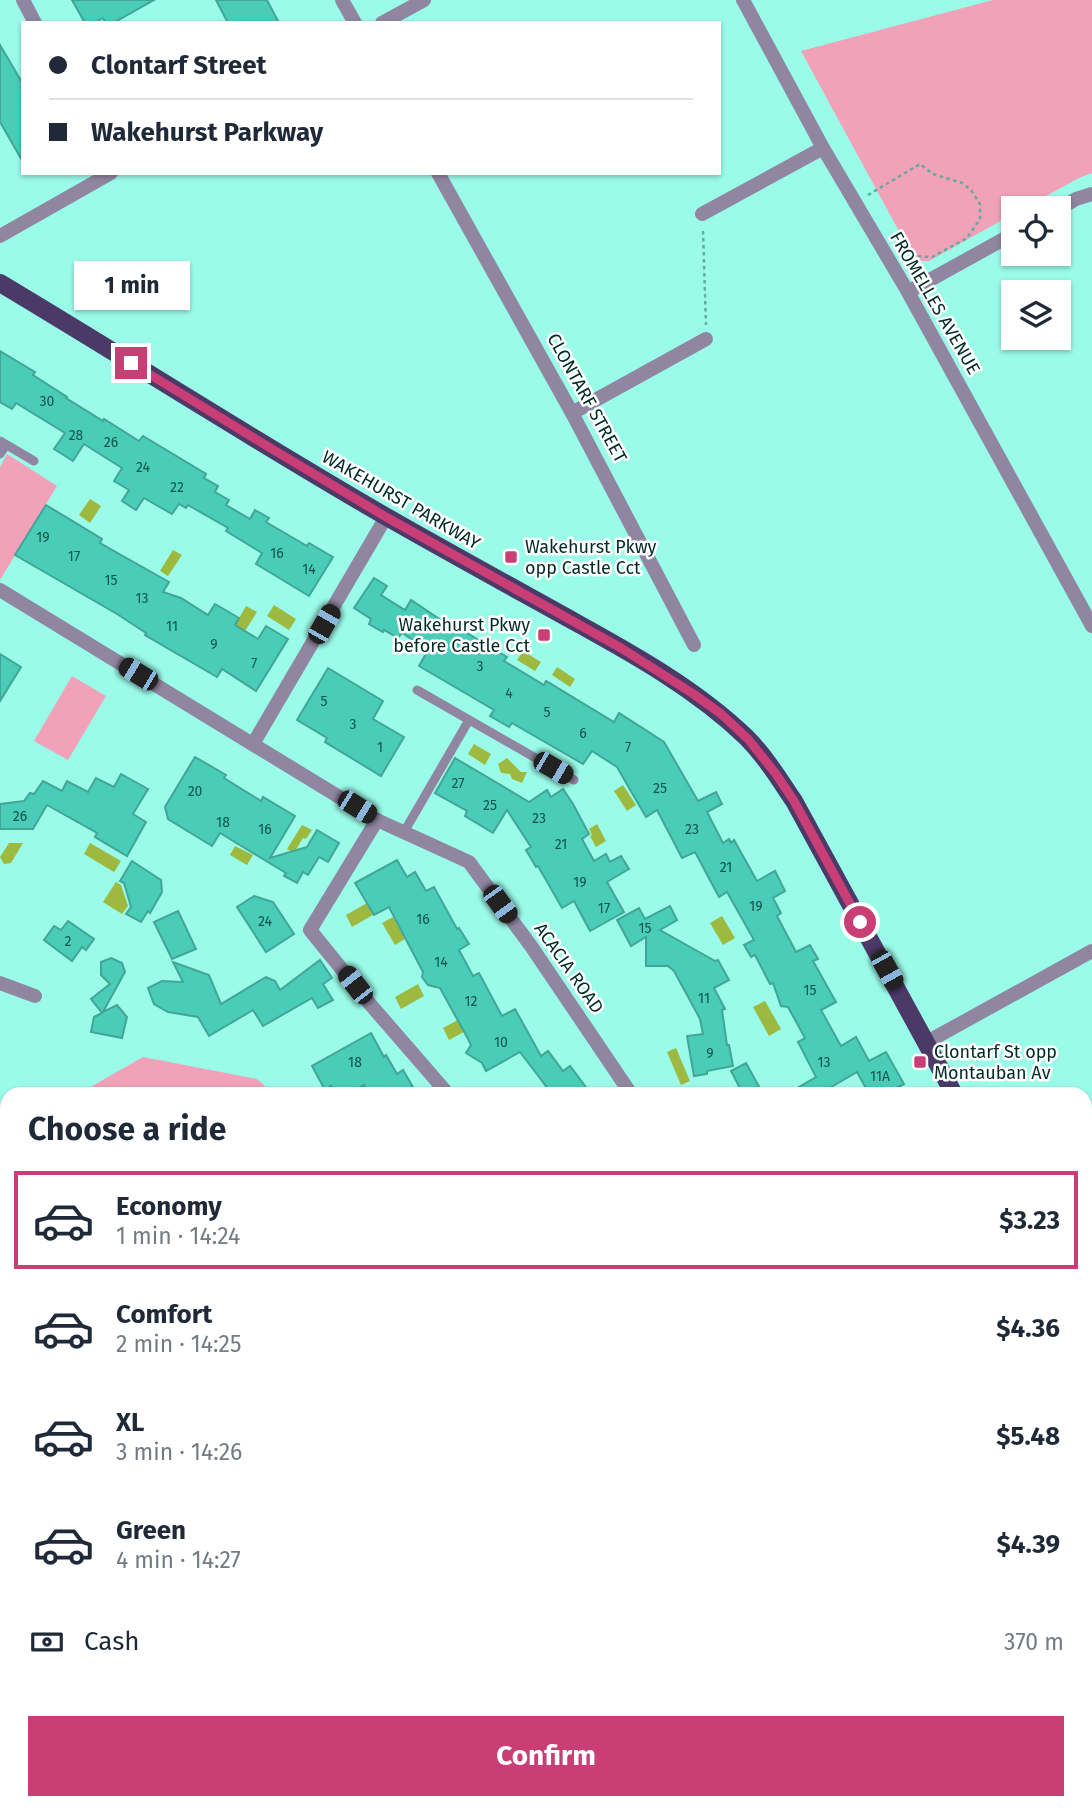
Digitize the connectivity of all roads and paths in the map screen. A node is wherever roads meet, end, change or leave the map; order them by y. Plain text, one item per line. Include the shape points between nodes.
1 (23, 0) edge
2 (342, 0) edge
3 (424, 0) edge
4 (743, 0) edge
5 (34, 21) edge
6 (354, 21) edge
7 (386, 21) edge
8 (823, 148) junction
9 (107, 175) edge
10 (439, 175) edge
11 (1092, 194) edge
12 (868, 195) dead end
13 (1071, 202) edge
14 (702, 214) joint
15 (0, 236) edge
16 (1001, 241) edge
17 (910, 256) dead end
18 (0, 283) edge
19 (908, 292) junction
20 (706, 339) joint
21 (572, 413) junction
22 (3, 443) edge
23 (0, 454) edge
24 (34, 461) dead end
25 (386, 517) junction
26 (0, 590) edge
27 (1092, 626) edge
28 (694, 645) dead end
29 (417, 690) dead end
30 (469, 720) junction
31 (254, 744) junction
32 (574, 780) dead end
33 (377, 820) junction
34 (404, 832) junction
35 (1092, 951) edge
36 (0, 983) edge
37 (36, 996) dead end
38 (927, 1042) junction
39 (442, 1087) edge
40 (626, 1087) edge
41 (950, 1087) edge

1 - 5 street
2 - 6 street
3 - 7 street
4 - 8 street, FROMELLES AVENUE
8 - 14 street
8 - 19 street, FROMELLES AVENUE
9 - 15 street
10 - 21 street, CLONTARF STREET
11 - 13 street
12 - 17 path via 920,164 971,190 980,204 980,219 967,238 932,257
14 - 20 path
16 - 19 street
18 - 25 main road, WAKEHURST PARKWAY
19 - 27 street, FROMELLES AVENUE
20 - 21 street
21 - 28 street, CLONTARF STREET
22 - 23 lane
22 - 24 lane
25 - 31 street
25 - 38 main road, WAKEHURST PARKWAY via 621,648 720,713 748,739 794,801
26 - 31 street, ACACIA ROAD
29 - 30 lane
30 - 32 lane
30 - 34 lane
31 - 33 street, ACACIA ROAD
33 - 34 street, ACACIA ROAD
33 - 39 street via 310,930
34 - 40 street, ACACIA ROAD via 469,862
35 - 38 street
36 - 37 street
38 - 41 main road

